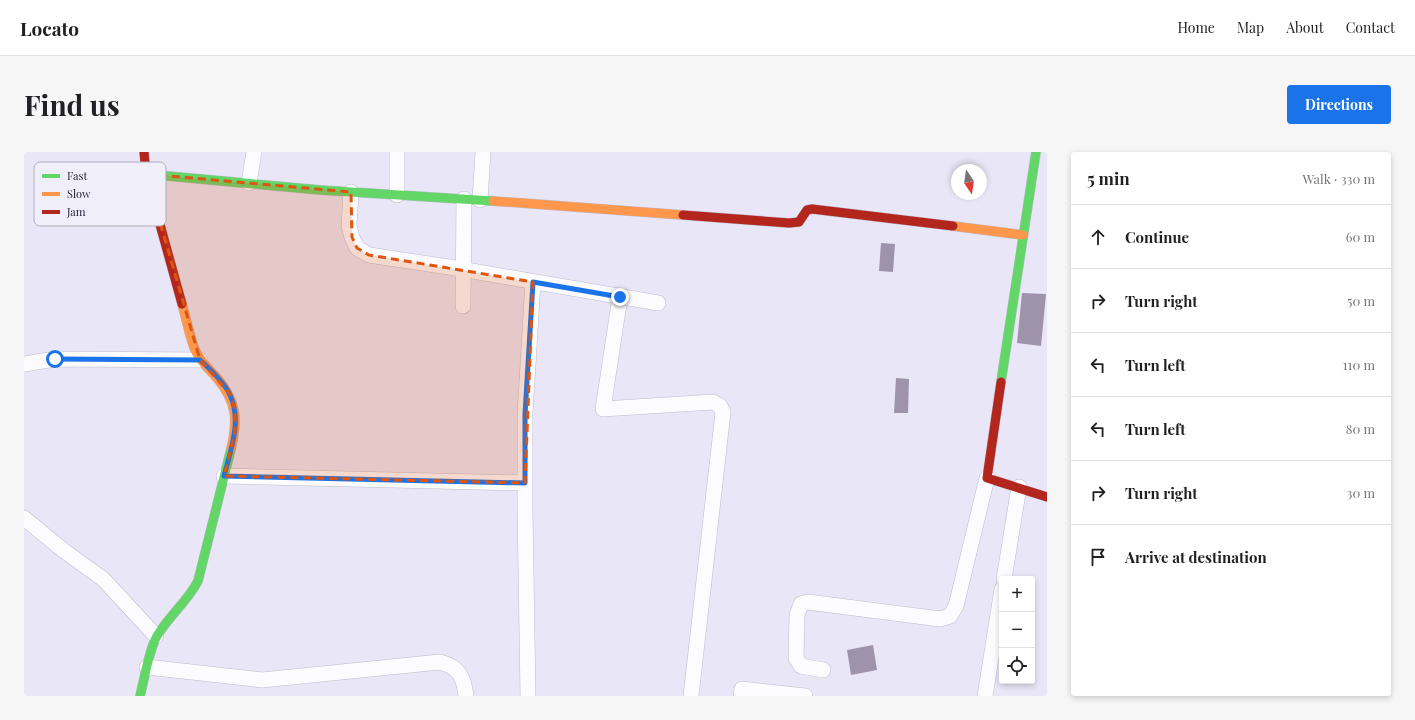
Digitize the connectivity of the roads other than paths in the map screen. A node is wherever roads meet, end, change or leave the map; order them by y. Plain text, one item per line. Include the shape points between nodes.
1 (144, 152) edge
2 (254, 152) edge
3 (398, 152) edge
4 (483, 152) edge
5 (1036, 152) edge
6 (145, 162) edge
7 (166, 176) edge
8 (249, 183) junction
9 (351, 192) junction
10 (397, 195) junction
11 (464, 199) junction
12 (480, 200) junction
13 (161, 226) edge
14 (1023, 235) junction
15 (463, 269) junction
16 (533, 282) junction
17 (620, 297) junction
18 (658, 303) dead end
19 (463, 306) dead end
20 (200, 360) junction
21 (24, 364) edge
22 (224, 476) junction
23 (987, 478) junction
24 (525, 483) junction
25 (1019, 487) junction
26 (1047, 498) edge
27 (24, 518) edge
28 (1004, 576) edge
29 (999, 607) edge
30 (156, 636) junction
31 (147, 667) junction
32 (823, 670) dead end
33 (140, 696) edge
34 (466, 696) edge
35 (528, 696) edge
36 (691, 696) edge
37 (741, 696) edge
38 (805, 696) edge
39 (984, 696) edge

1 - 6 street
2 - 8 street
3 - 10 street
4 - 12 street
5 - 14 street
7 - 8 street
8 - 9 street
9 - 10 street
9 - 15 street via 349,226 357,248 369,255
10 - 11 street
11 - 12 street
11 - 15 street
12 - 14 street via 789,223 799,222 807,210 812,209
13 - 20 street
14 - 23 street
15 - 16 street
15 - 19 street
16 - 17 street
16 - 24 street via 525,414
17 - 18 street
17 - 36 street via 603,409 714,402 723,412
20 - 21 street via 55,359
20 - 22 street via 230,394 235,410 235,432
22 - 24 street
22 - 30 street via 198,581 190,596
23 - 25 street
23 - 32 street via 956,606 950,616 940,619 808,602 801,604 797,615 796,658 801,666
24 - 35 street
25 - 26 street
25 - 28 street
27 - 30 street via 103,579
29 - 39 street
30 - 31 street
31 - 33 street
31 - 34 street via 262,680 440,662 450,665 459,672
37 - 38 street via 742,689

